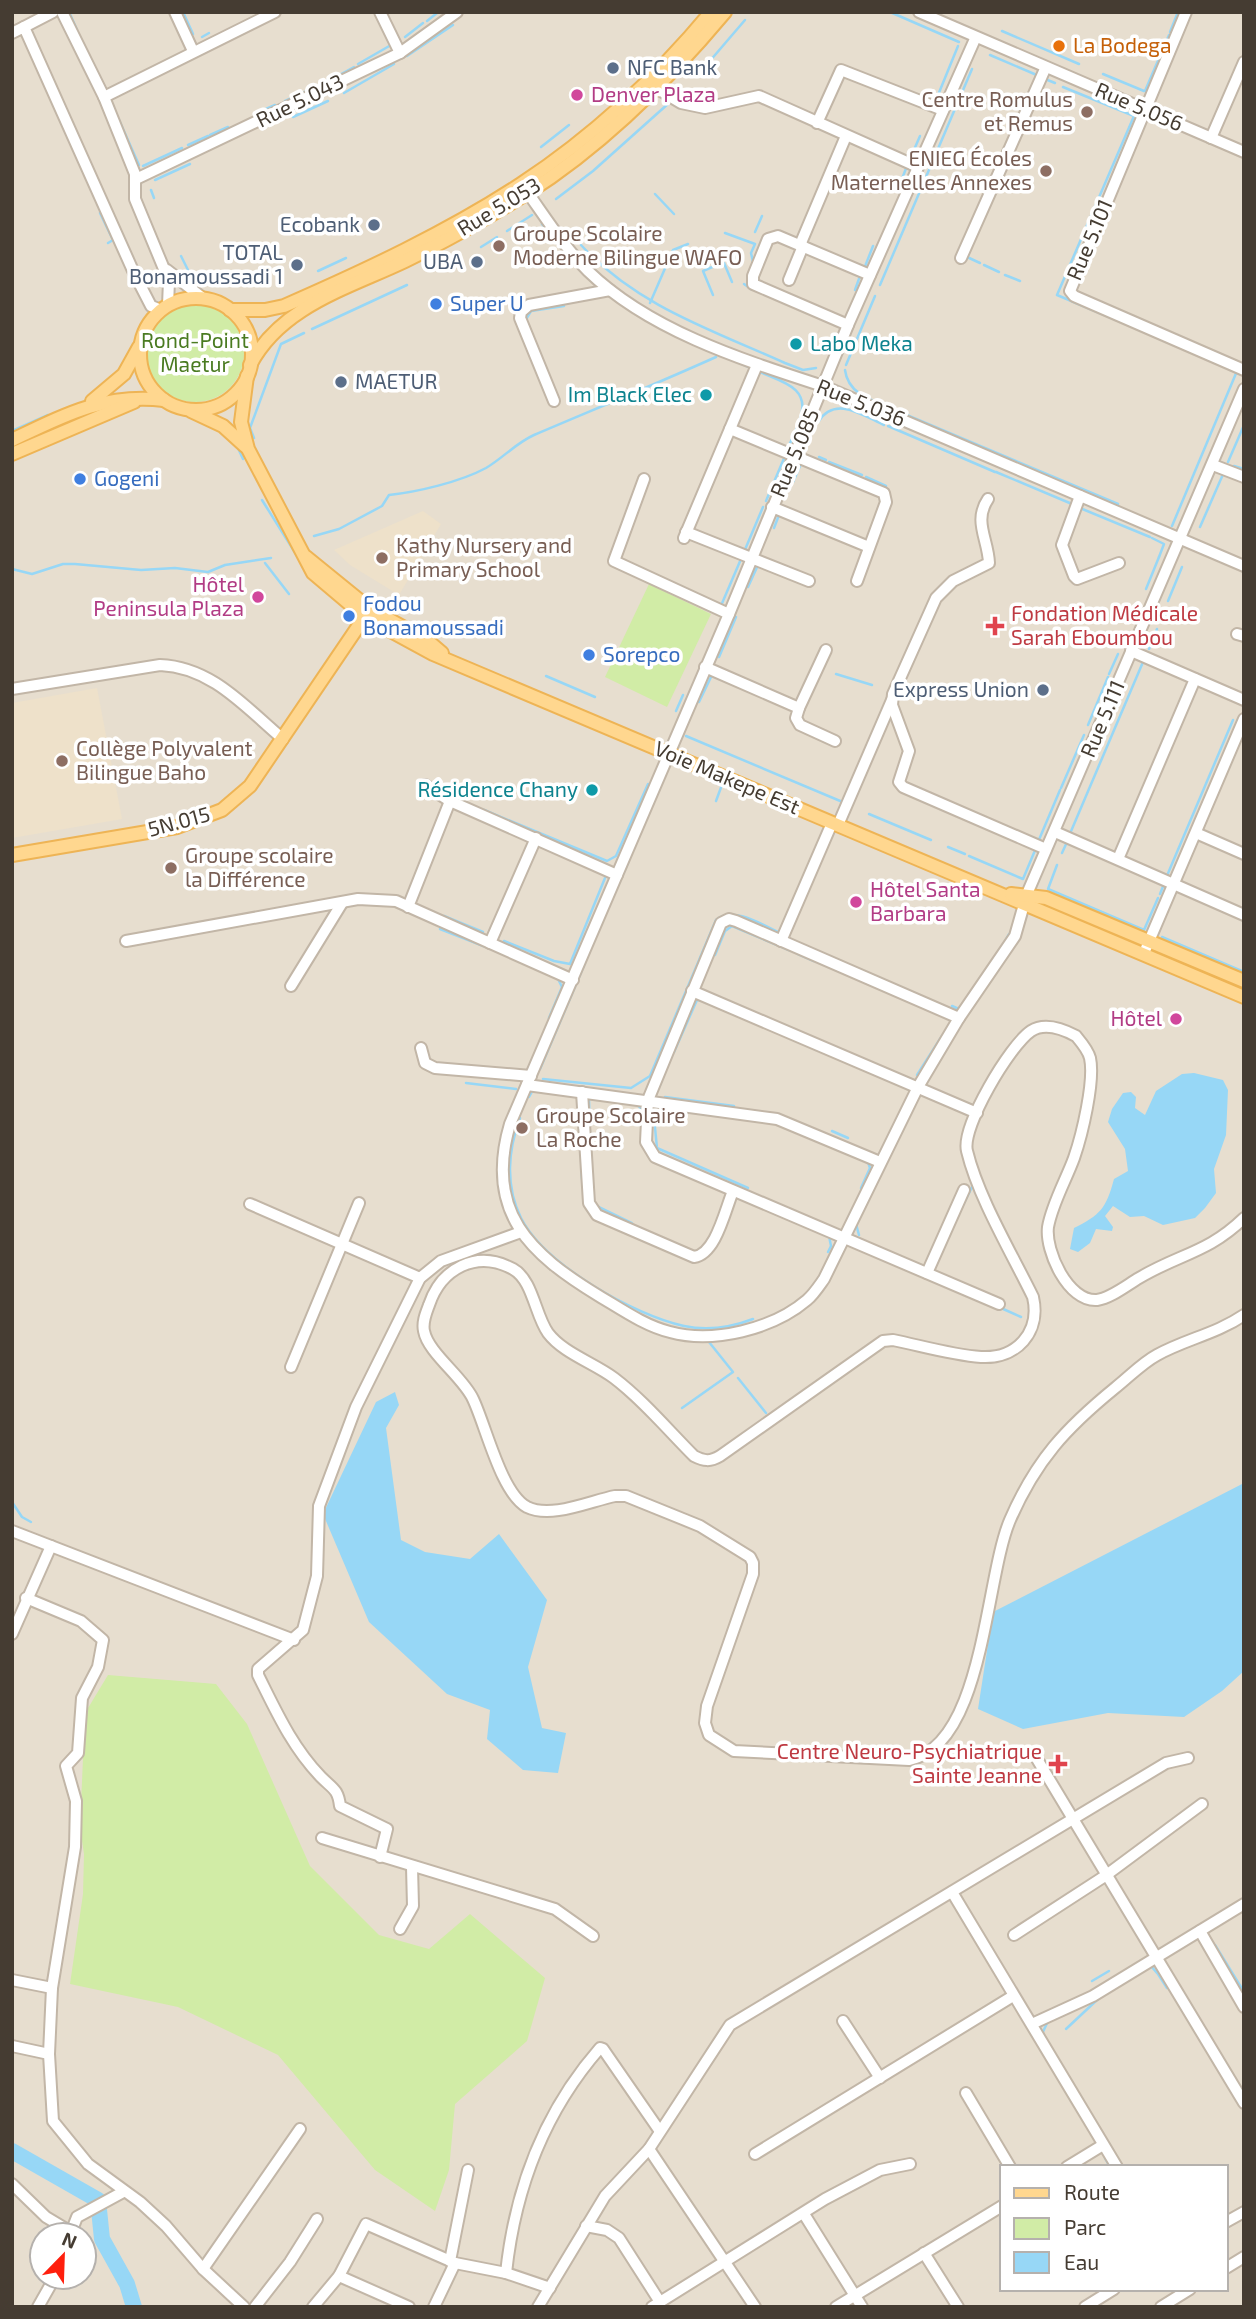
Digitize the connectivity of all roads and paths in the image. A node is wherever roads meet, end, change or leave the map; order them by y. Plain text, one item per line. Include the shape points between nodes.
1 (53, 12) edge
2 (62, 12) edge
3 (175, 12) edge
4 (275, 12) edge
5 (380, 12) edge
6 (457, 12) edge
7 (711, 12) edge
8 (725, 12) edge
9 (919, 12) edge
10 (1186, 12) edge
11 (24, 27) junction
12 (12, 33) edge
13 (975, 38) junction
14 (193, 51) junction
15 (400, 52) junction
16 (1244, 61) edge
17 (1045, 69) junction
18 (656, 88) junction
19 (104, 97) junction
20 (943, 110) junction
21 (1145, 110) junction
22 (817, 123) junction
23 (846, 136) junction
24 (1211, 138) junction
25 (1244, 152) edge
26 (918, 167) junction
27 (136, 179) junction
28 (525, 188) junction
29 (802, 246) junction
30 (961, 258) dead end
31 (165, 268) junction
32 (870, 275) junction
33 (789, 280) dead end
34 (610, 290) junction
35 (204, 299) junction
36 (164, 307) junction
37 (230, 310) junction
38 (848, 326) junction
39 (141, 343) junction
40 (758, 365) junction
41 (1244, 370) edge
42 (249, 371) junction
43 (823, 386) junction
44 (1244, 389) edge
45 (145, 398) junction
46 (164, 400) junction
47 (554, 401) dead end
48 (184, 408) junction
49 (77, 410) junction
50 (730, 429) junction
51 (12, 440) edge
52 (248, 449) junction
53 (12, 454) edge
54 (793, 455) junction
55 (1213, 464) junction
56 (1244, 477) edge
57 (644, 479) dead end
58 (1080, 496) junction
59 (988, 499) dead end
60 (772, 507) junction
61 (1181, 537) junction
62 (869, 547) junction
63 (751, 558) junction
64 (1119, 563) dead end
65 (1244, 566) edge
66 (809, 581) dead end
67 (857, 581) dead end
68 (368, 613) junction
69 (729, 614) junction
70 (826, 650) dead end
71 (1131, 651) junction
72 (705, 667) junction
73 (1195, 679) junction
74 (12, 690) edge
75 (891, 700) junction
76 (1244, 700) edge
77 (799, 708) junction
78 (1244, 719) edge
79 (283, 739) junction
80 (835, 741) dead end
81 (669, 753) junction
82 (425, 785) dead end
83 (450, 801) junction
84 (835, 824) junction
85 (1055, 832) junction
86 (1196, 833) junction
87 (536, 838) junction
88 (1046, 849) junction
89 (1244, 854) edge
90 (12, 855) edge
91 (1118, 859) junction
92 (617, 875) junction
93 (1174, 885) junction
94 (1025, 899) junction
95 (342, 903) junction
96 (408, 907) junction
97 (1244, 915) edge
98 (1149, 940) junction
99 (126, 941) dead end
100 (781, 941) junction
101 (490, 943) junction
102 (1144, 953) junction
103 (573, 980) junction
104 (1244, 981) edge
105 (291, 986) dead end
106 (692, 991) junction
107 (1244, 997) edge
108 (959, 1018) junction
109 (421, 1048) dead end
110 (529, 1081) junction
111 (918, 1087) junction
112 (582, 1092) junction
113 (648, 1100) junction
114 (976, 1113) junction
115 (880, 1162) junction
116 (964, 1190) dead end
117 (733, 1191) junction
118 (359, 1203) dead end
119 (250, 1204) dead end
120 (1244, 1218) edge
121 (521, 1232) junction
122 (845, 1238) junction
123 (342, 1244) junction
124 (927, 1273) junction
125 (420, 1278) junction
126 (999, 1304) dead end
127 (1244, 1315) edge
128 (290, 1367) dead end
129 (12, 1531) edge
130 (51, 1546) junction
131 (26, 1598) junction
132 (12, 1634) edge
133 (294, 1640) junction
134 (1188, 1758) dead end
135 (1037, 1759) dead end
136 (1202, 1804) dead end
137 (1072, 1822) junction
138 (322, 1838) dead end
139 (380, 1857) junction
140 (411, 1867) junction
141 (1105, 1876) junction
142 (952, 1892) junction
143 (1244, 1904) edge
144 (400, 1929) dead end
145 (1200, 1931) junction
146 (593, 1936) dead end
147 (1014, 1936) dead end
148 (1155, 1957) junction
149 (12, 1980) edge
150 (52, 1988) junction
151 (1013, 1996) junction
152 (1244, 2007) edge
153 (843, 2021) dead end
154 (1034, 2023) junction
155 (12, 2046) edge
156 (49, 2054) junction
157 (880, 2078) junction
158 (966, 2093) dead end
159 (1244, 2103) edge
160 (300, 2129) dead end
161 (659, 2130) junction
162 (1103, 2145) junction
163 (649, 2149) junction
164 (755, 2154) dead end
165 (910, 2164) dead end
166 (1009, 2165) edge
167 (1070, 2165) edge
168 (1116, 2165) edge
169 (468, 2170) dead end
170 (12, 2184) edge
171 (123, 2192) junction
172 (1000, 2207) edge
173 (1244, 2212) edge
174 (804, 2214) junction
175 (317, 2220) dead end
176 (52, 2221) edge
177 (76, 2221) edge
178 (1228, 2221) edge
179 (586, 2227) junction
180 (925, 2253) junction
181 (1244, 2257) edge
182 (452, 2262) junction
183 (723, 2262) junction
184 (1228, 2267) edge
185 (203, 2269) junction
186 (506, 2273) junction
187 (339, 2276) junction
188 (550, 2288) junction
189 (49, 2291) edge
190 (1187, 2291) edge
191 (1096, 2294) edge
192 (855, 2295) junction
193 (656, 2304) edge
194 (38, 2307) edge
195 (244, 2307) edge
196 (255, 2307) edge
197 (313, 2307) edge
198 (409, 2307) edge
199 (434, 2307) edge
200 (538, 2307) edge
201 (755, 2307) edge
202 (836, 2307) edge
203 (862, 2307) edge
204 (958, 2307) edge
205 (1086, 2307) edge
206 (1161, 2307) edge

1 - 11 street
2 - 19 street
3 - 14 street
4 - 14 street
5 - 15 street
6 - 15 street, Rue 5.043
7 - 28 main road, Rue 5.053 via 612,114
8 - 18 main road, Rue 5.053
9 - 13 street, Rue 5.056
10 - 21 street, Rue 5.101
11 - 12 street
11 - 36 street via 134,273 151,306
13 - 17 street, Rue 5.056
13 - 20 street, Rue 5.085
14 - 19 street
15 - 27 street, Rue 5.043
16 - 24 street
17 - 21 street, Rue 5.056
17 - 30 street
18 - 22 street via 681,103 705,108 760,96
18 - 28 main road, Rue 5.053 via 619,123
19 - 27 street
20 - 22 street via 841,70
20 - 26 street, Rue 5.085
21 - 24 street, Rue 5.056
21 - 41 street, Rue 5.101 via 1070,291
22 - 23 street
23 - 26 street
23 - 29 street
24 - 25 street, Rue 5.056
26 - 32 street, Rue 5.085
27 - 31 street via 135,199
28 - 34 street, Rue 5.036 via 565,245
28 - 37 main road, Rue 5.053 via 284,306
28 - 42 main road, Rue 5.053 via 408,260 327,297 276,327
29 - 32 street
29 - 33 street
29 - 38 street via 771,236 753,284
31 - 35 street
31 - 36 street
32 - 38 street, Rue 5.085
34 - 40 street, Rue 5.036 via 642,312
34 - 47 street via 529,305 521,312
35 - 36 main road via 186,299
35 - 37 main road
36 - 39 main road via 151,320
37 - 42 main road via 248,335
38 - 43 street, Rue 5.085
39 - 46 main road via 144,375
39 - 49 main road via 113,386
40 - 43 street, Rue 5.036
40 - 50 street
42 - 48 main road via 236,392 221,403 203,409
42 - 52 main road via 241,422
43 - 54 street, Rue 5.085
43 - 58 street, Rue 5.036
44 - 55 street, Rue 5.111
45 - 46 main road
45 - 49 main road via 111,399
45 - 53 main road
46 - 48 main road
48 - 52 main road via 223,426
49 - 51 main road
50 - 54 street
50 - 63 street via 685,535
52 - 68 main road, Voie Makepe Est via 306,557
54 - 60 street, Rue 5.085
54 - 62 street via 884,493 886,502
55 - 56 street
55 - 61 street, Rue 5.111
57 - 69 street via 614,561
58 - 61 street, Rue 5.036
58 - 64 street via 1062,545 1074,576 1077,579
59 - 75 street via 982,509 981,532 989,563 953,581 936,597
60 - 62 street
60 - 63 street, Rue 5.085
61 - 65 street, Rue 5.036
61 - 71 street, Rue 5.111
62 - 67 street
63 - 66 street
63 - 69 street, Rue 5.085
68 - 79 main road, 5N.015
68 - 81 main road, Voie Makepe Est via 428,640 448,659
69 - 72 street, Rue 5.085
70 - 77 street
71 - 73 street
71 - 85 street, Rue 5.111
72 - 77 street
72 - 81 street, Rue 5.085
73 - 76 street
73 - 91 street
74 - 79 street via 160,665 183,666 219,685
75 - 84 street
75 - 88 street via 909,751 900,784
77 - 80 street via 796,718 800,725
78 - 86 street
79 - 90 main road, 5N.015 via 240,797 202,820
81 - 84 main road, Voie Makepe Est
81 - 92 street, Rue 5.085
82 - 83 street
83 - 87 street
83 - 96 street
84 - 94 main road, Voie Makepe Est
84 - 100 street
85 - 88 street, Rue 5.111
85 - 91 street
86 - 89 street
86 - 93 street
87 - 92 street
87 - 101 street
88 - 94 street, Rue 5.111
91 - 93 street
92 - 103 street, Rue 5.085
93 - 97 street
93 - 98 street
94 - 98 main road, Voie Makepe Est via 1046,898
94 - 102 main road, Voie Makepe Est
94 - 108 street, Rue 5.111 via 1015,936
95 - 96 street via 380,898
95 - 99 street
95 - 105 street
96 - 101 street
98 - 102 street
98 - 104 main road, Voie Makepe Est
100 - 106 street via 725,920
100 - 108 street
101 - 103 street
102 - 107 main road, Voie Makepe Est
103 - 110 street, Rue 5.085
106 - 111 street
106 - 113 street
108 - 111 street, Rue 5.111
109 - 110 street via 425,1063 435,1068
110 - 112 street
110 - 121 street, Rue 5.085 via 503,1149 506,1196
111 - 114 street
111 - 115 street, Rue 5.111
112 - 113 street
112 - 117 street via 589,1203 597,1215 701,1256 710,1246
113 - 115 street via 789,1122
113 - 117 street via 646,1142 650,1154
114 - 120 street via 1013,1048 1032,1030 1045,1026 1066,1030 1084,1045 1090,1058 1085,1112 1076,1155 1048,1234 1055,1261 1084,1298 1102,1299 1218,1242
114 - 127 street via 967,1150 1032,1297 1036,1312 1032,1331 1013,1349 982,1357 894,1340 874,1344 712,1461 694,1456 613,1377 554,1339 515,1270 488,1262 465,1264 453,1268 435,1288 424,1320 427,1339 468,1388 496,1459 524,1506 548,1511 626,1496 700,1526 750,1557 753,1574 707,1706 709,1735 722,1746 734,1751 909,1760 931,1752 952,1726 967,1692 1004,1536 1047,1455 1069,1426 1147,1362
115 - 122 street, Rue 5.111
116 - 124 street
117 - 122 street
118 - 123 street
119 - 123 street
121 - 122 street, Rue 5.111 via 532,1248 566,1276 651,1325 691,1336 746,1329 807,1300 824,1279
121 - 125 street via 441,1261
122 - 124 street
123 - 125 street
123 - 128 street
124 - 126 street
125 - 133 street via 338,1451 319,1506 317,1576 303,1630
129 - 130 street
130 - 131 street
130 - 133 street
131 - 132 street
131 - 150 street via 81,1621 103,1640 98,1667 82,1699 78,1752 66,1766 76,1801 75,1847
133 - 139 street via 262,1664 258,1675 289,1737 339,1794 340,1806 387,1829
134 - 137 street via 1166,1763
135 - 137 street
136 - 141 street
137 - 141 street
137 - 142 street
138 - 139 street
139 - 140 street
140 - 144 street via 413,1906
140 - 146 street via 555,1909
141 - 147 street
141 - 148 street
142 - 151 street
142 - 161 street via 730,2025
143 - 145 street
145 - 148 street
145 - 152 street
148 - 154 street via 1084,2001
148 - 159 street
149 - 150 street
150 - 156 street
151 - 154 street
151 - 157 street
153 - 157 street
154 - 162 street
155 - 156 street
156 - 171 street via 53,2121 88,2164
157 - 164 street
158 - 166 street
160 - 185 street
161 - 163 street
161 - 186 street via 600,2048 563,2095 539,2142 516,2209
162 - 167 street
162 - 168 street
163 - 179 street via 605,2196
163 - 183 street
165 - 174 street via 880,2170
169 - 182 street
170 - 176 street
171 - 177 street
171 - 185 street via 166,2226
172 - 180 street
173 - 178 street
174 - 183 street
174 - 192 street
175 - 196 street
179 - 188 street
179 - 193 street via 607,2230 619,2238
180 - 192 street
180 - 204 street
181 - 184 street
182 - 186 street
182 - 187 street via 366,2224
182 - 199 street
183 - 193 street
183 - 201 street
185 - 195 street
186 - 188 street
187 - 197 street
187 - 198 street
188 - 200 street
189 - 194 street
190 - 206 street
191 - 205 street
192 - 202 street
192 - 203 street

